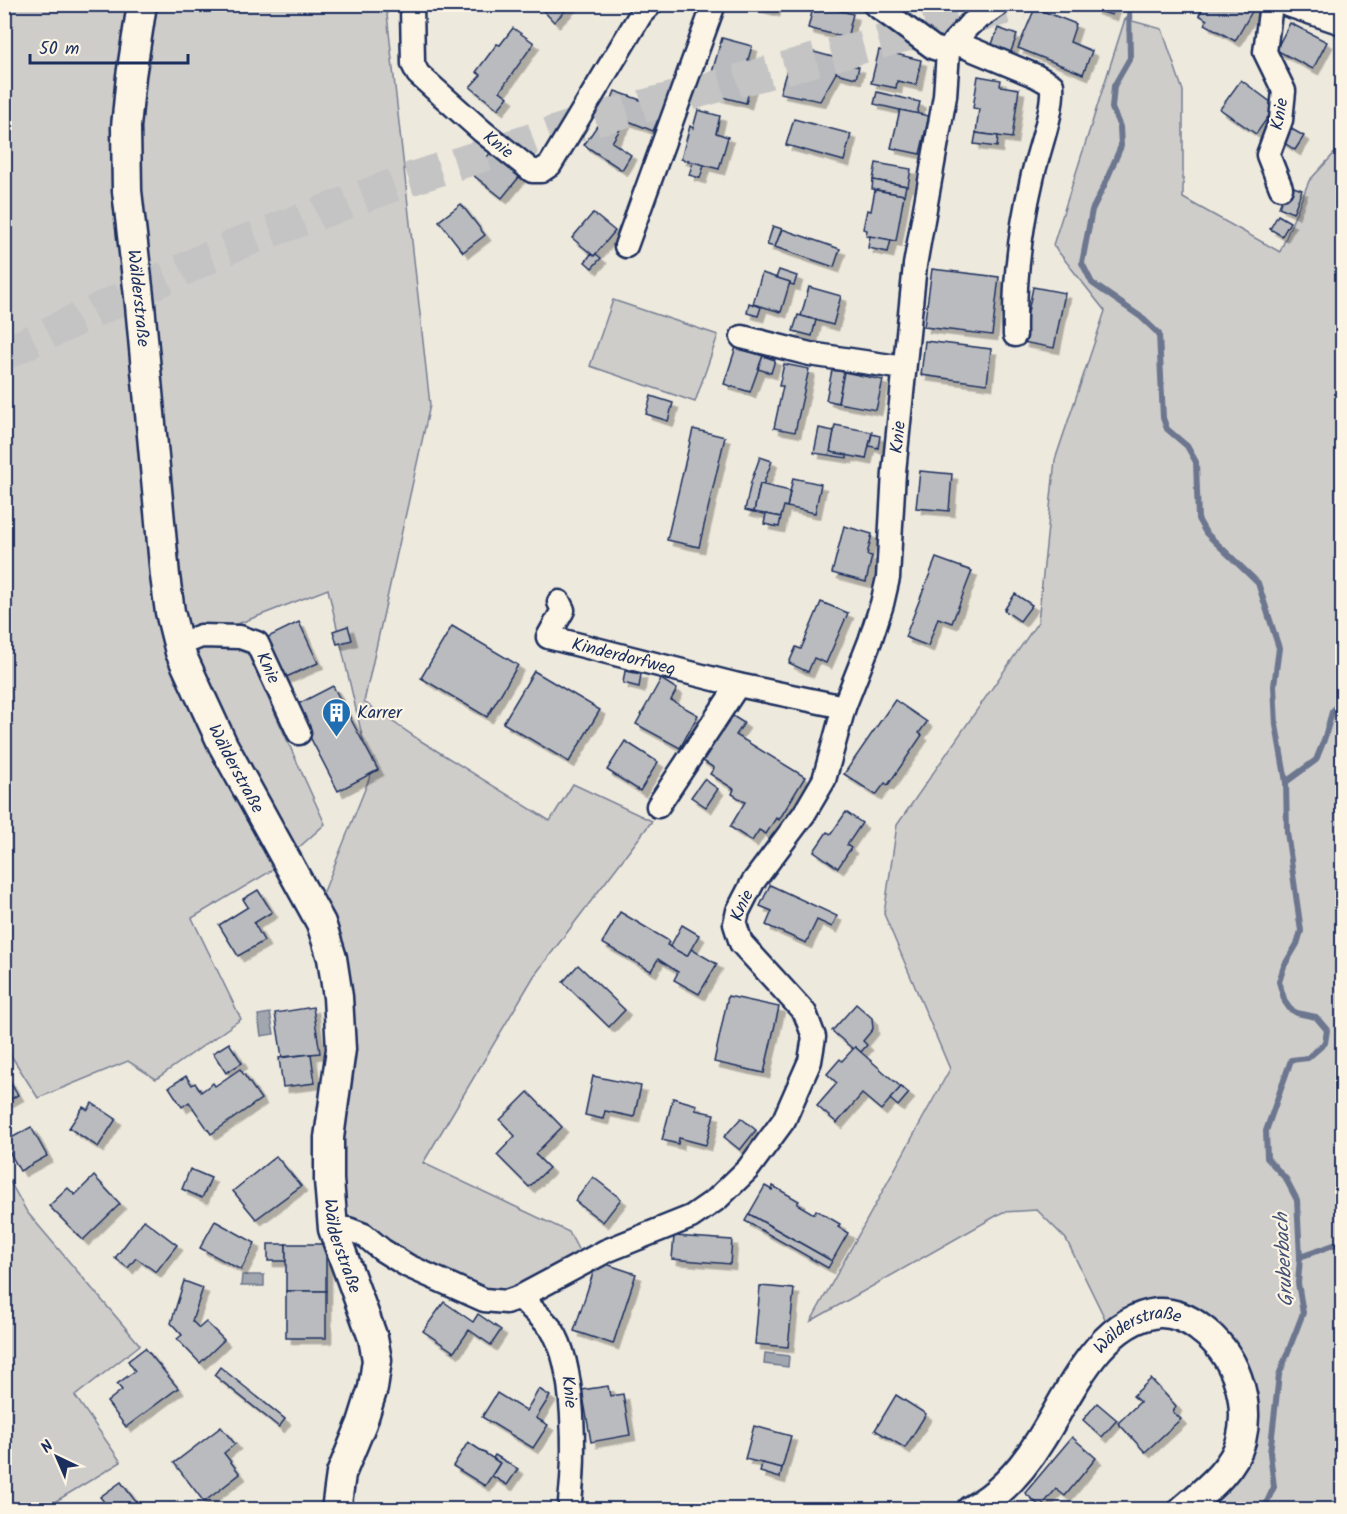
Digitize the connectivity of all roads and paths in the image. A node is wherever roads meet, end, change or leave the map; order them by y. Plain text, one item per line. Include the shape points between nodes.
1 (142, 4) edge
2 (412, 4) edge
3 (651, 4) edge
4 (714, 4) edge
5 (874, 4) edge
6 (999, 4) edge
7 (1271, 4) edge
8 (1285, 4) edge
9 (1342, 23) edge
10 (951, 47) junction
11 (1281, 188) dead end
12 (626, 246) dead end
13 (1015, 335) dead end
14 (742, 337) dead end
15 (904, 368) junction
16 (559, 602) dead end
17 (179, 645) junction
18 (738, 685) junction
19 (844, 707) junction
20 (299, 733) dead end
21 (658, 806) dead end
22 (333, 1229) junction
23 (520, 1297) junction
24 (570, 1502) dead end
25 (336, 1509) edge
26 (971, 1509) edge
27 (1183, 1509) edge

1 - 17 street, Wälderstraße via 127,117 127,191 165,576
2 - 3 street, Knie via 412,64 418,74 532,171 550,165 640,14
4 - 12 street
5 - 10 street via 934,48
6 - 10 street via 969,25
7 - 11 street, Knie via 1265,52 1284,91 1281,120 1268,155
8 - 9 street
10 - 13 street via 1052,85 1053,99 1018,254
10 - 15 street, Knie via 915,265
14 - 15 street via 810,354
15 - 19 street, Knie via 888,578 870,641
16 - 18 street, Kinderdorfweg via 563,610 548,636
17 - 20 street, Knie via 201,636 240,637 256,643
17 - 22 street, Wälderstraße via 223,745 321,923 332,958 340,1049 329,1138
18 - 19 street, Kinderdorfweg
18 - 21 street
19 - 23 street, Knie via 824,780 804,814 753,882 735,924 741,943 805,1013 814,1037 810,1061 784,1120 748,1169 691,1217 606,1251
22 - 23 street, Knie via 364,1235 408,1266 484,1300 506,1302
22 - 25 street, Wälderstraße via 373,1338 377,1360 362,1423 341,1474
23 - 24 street, Knie via 551,1330 566,1365 572,1455
26 - 27 street, Wälderstraße via 987,1502 1004,1487 1040,1442 1088,1360 1113,1333 1159,1313 1187,1318 1212,1336 1228,1355 1245,1409 1240,1442 1228,1468

